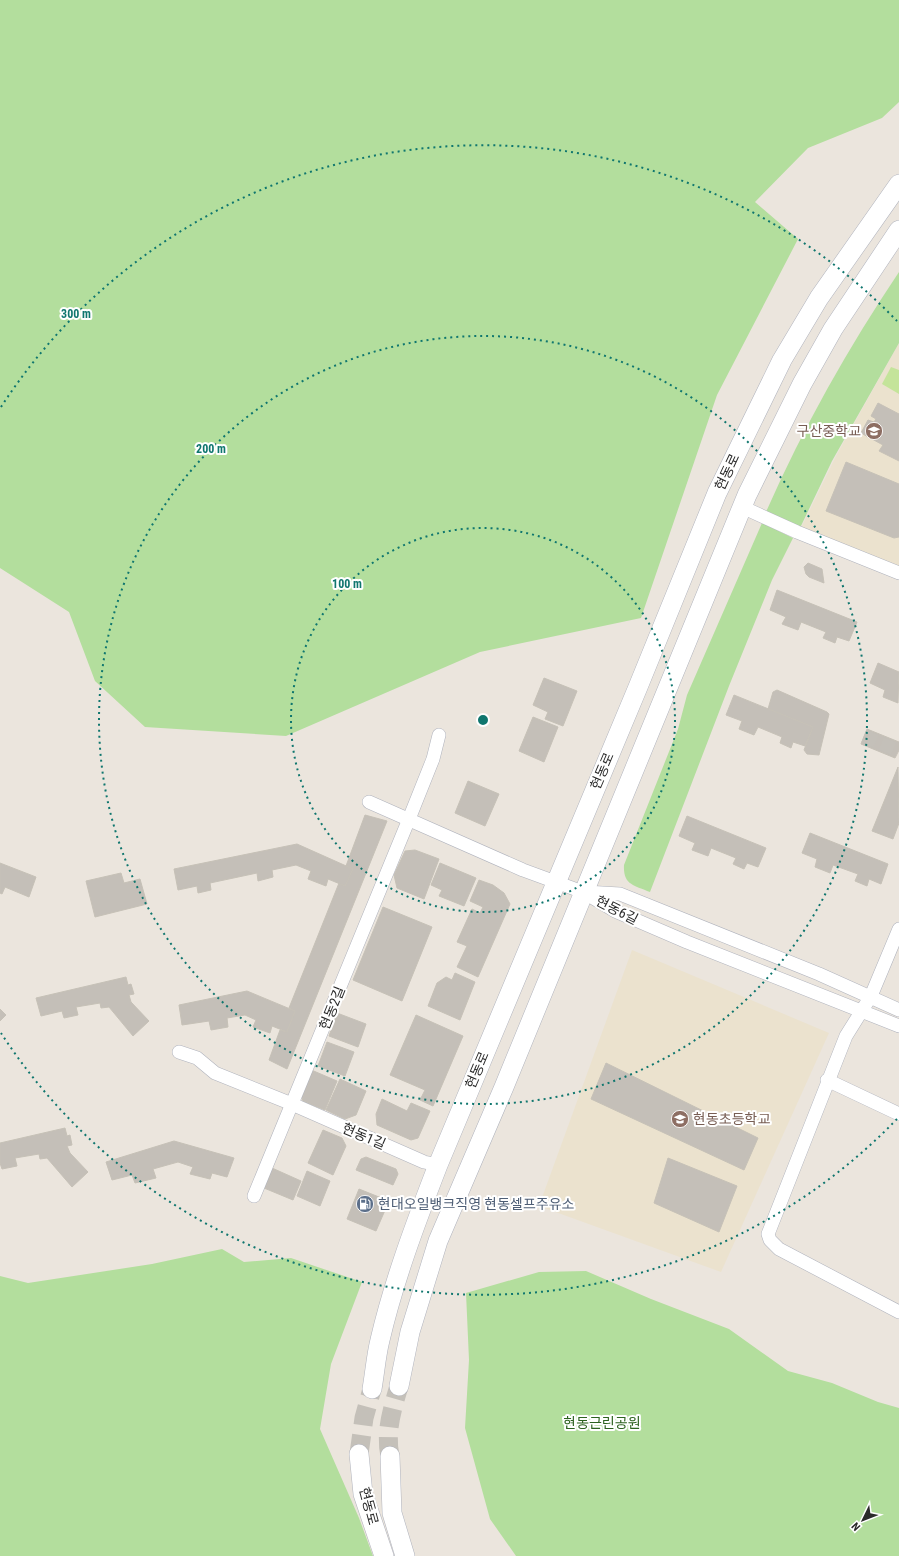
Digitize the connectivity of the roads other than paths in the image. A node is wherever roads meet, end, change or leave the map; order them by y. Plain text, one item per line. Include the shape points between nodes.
1 (899, 184) edge
2 (899, 230) edge
3 (742, 507) junction
4 (899, 573) edge
5 (439, 735) dead end
6 (369, 802) dead end
7 (409, 819) junction
8 (556, 882) junction
9 (583, 892) junction
10 (899, 929) edge
11 (871, 996) junction
12 (862, 1010) junction
13 (899, 1010) edge
14 (899, 1026) edge
15 (179, 1052) dead end
16 (827, 1080) junction
17 (292, 1104) junction
18 (899, 1114) edge
19 (438, 1165) junction
20 (254, 1196) dead end
21 (899, 1312) edge
22 (399, 1386) tunnel mouth
23 (372, 1388) tunnel mouth
24 (359, 1454) tunnel mouth
25 (390, 1456) tunnel mouth
26 (384, 1556) edge
27 (405, 1556) edge

1 - 8 main road, 현동로 via 819,298 782,360 750,423 717,492
2 - 3 main road, 현동로 via 833,328 802,384
3 - 4 street
3 - 9 main road, 현동로
5 - 7 street, 현동2길 via 433,759
6 - 7 street
7 - 8 street
7 - 17 street, 현동2길
8 - 9 street
8 - 19 main road, 현동로
9 - 11 street, 현동6길 via 620,894
9 - 12 street, 현동6길 via 615,911 666,933
9 - 22 main road, 현동로 via 438,1241 410,1332
10 - 11 street
11 - 12 street
11 - 13 street, 현동6길
12 - 14 street, 현동6길
12 - 16 street via 846,1036
15 - 17 street, 현동1길 via 197,1058 215,1073
16 - 18 street
16 - 21 street via 770,1229 770,1240 779,1249
17 - 19 street, 현동1길 via 424,1162
17 - 20 street, 현동2길
19 - 23 main road, 현동로 via 411,1234 393,1291
24 - 26 main road, 현동로 via 363,1494
25 - 27 main road, 현동로 via 392,1513

